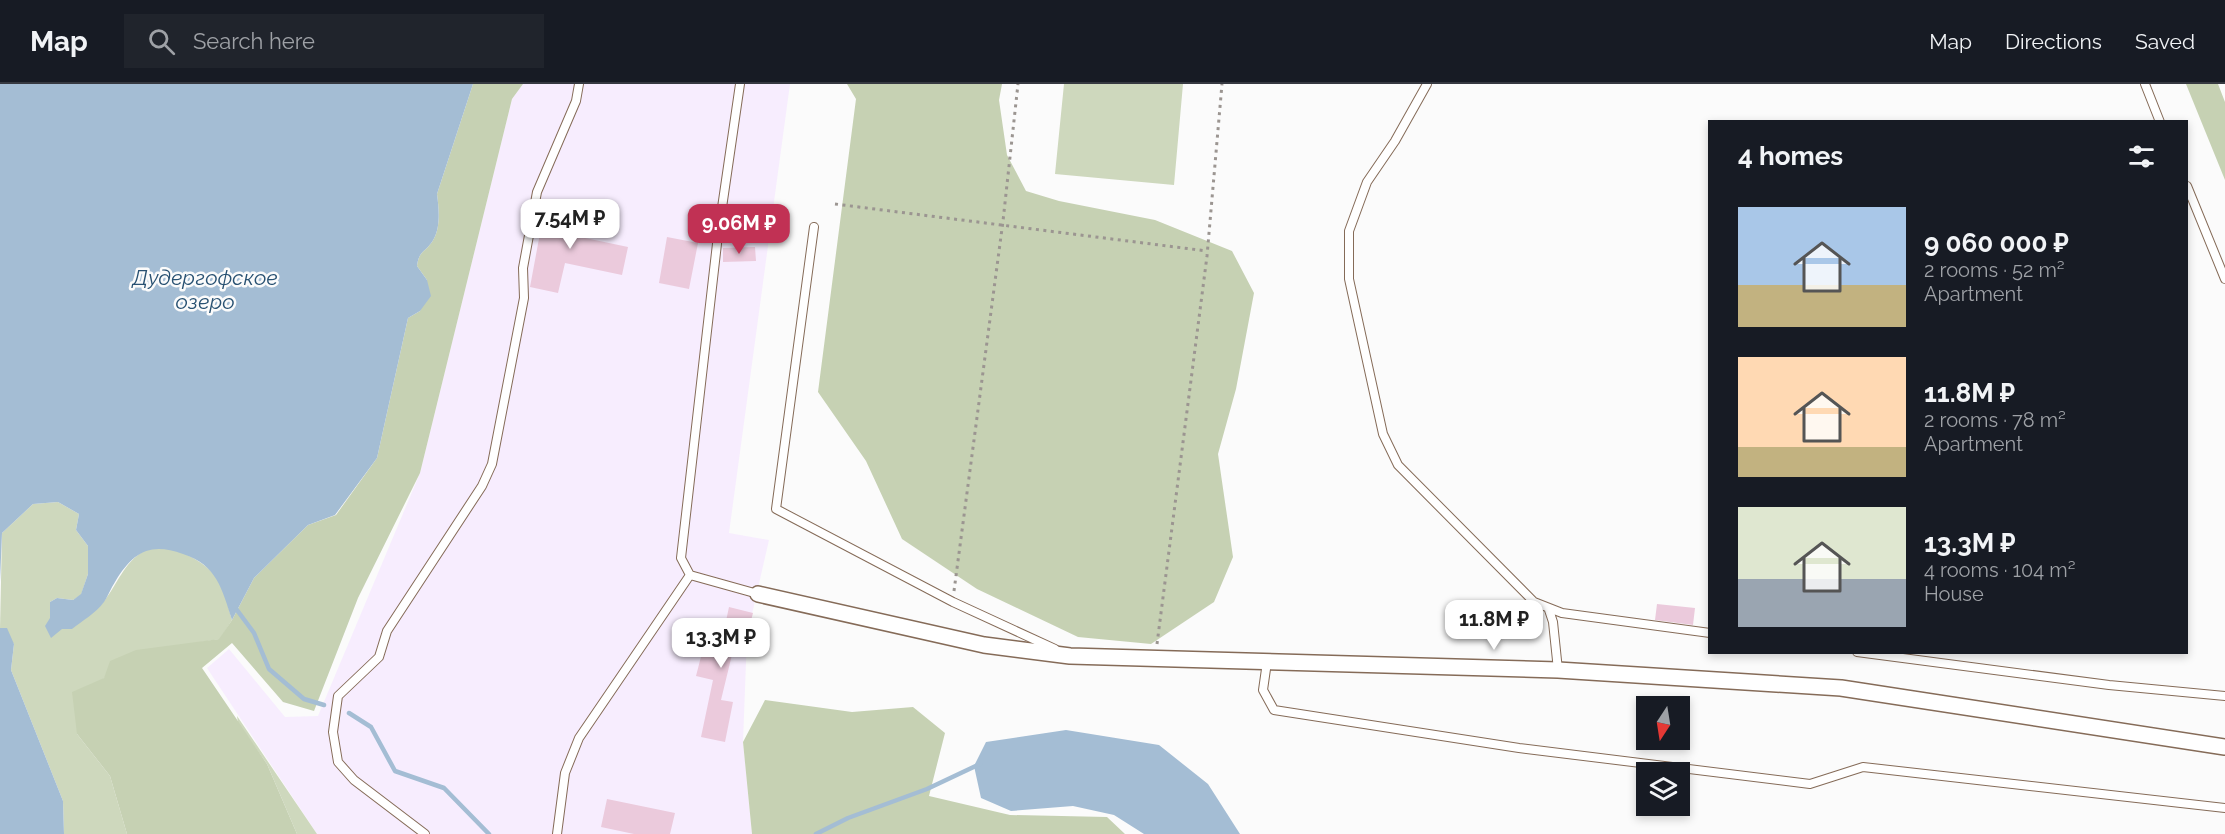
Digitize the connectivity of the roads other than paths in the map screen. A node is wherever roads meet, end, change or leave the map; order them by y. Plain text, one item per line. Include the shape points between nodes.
1 (579, 84) edge
2 (740, 84) edge
3 (1427, 84) edge
4 (2145, 84) edge
5 (2159, 120) edge
6 (2188, 188) edge
7 (814, 227) dead end
8 (2225, 279) edge
9 (690, 574) junction
10 (758, 594) joint
11 (1549, 609) junction
12 (1708, 633) edge
13 (1872, 654) edge
14 (1070, 656) junction
15 (1267, 662) junction
16 (1558, 670) junction
17 (2225, 696) edge
18 (2225, 747) edge
19 (2225, 808) edge
20 (425, 834) edge
21 (557, 834) edge

1 - 20 lane via 576,101 537,192 523,268 524,298 492,464 482,486 387,631 379,657 338,696 333,732 338,762 354,780
2 - 9 lane via 718,235 681,558
3 - 11 lane via 1367,182 1349,231 1349,279 1383,434 1398,465 1534,602
4 - 5 lane
6 - 8 lane
7 - 14 lane via 776,509 953,602
9 - 10 lane
9 - 21 lane via 579,738 565,773
10 - 14 street via 984,645
11 - 12 lane
11 - 16 lane
13 - 17 lane
14 - 15 street
15 - 16 street
15 - 19 lane via 1263,690 1274,710 1519,748 1810,784 1863,767
16 - 18 street via 1841,688

